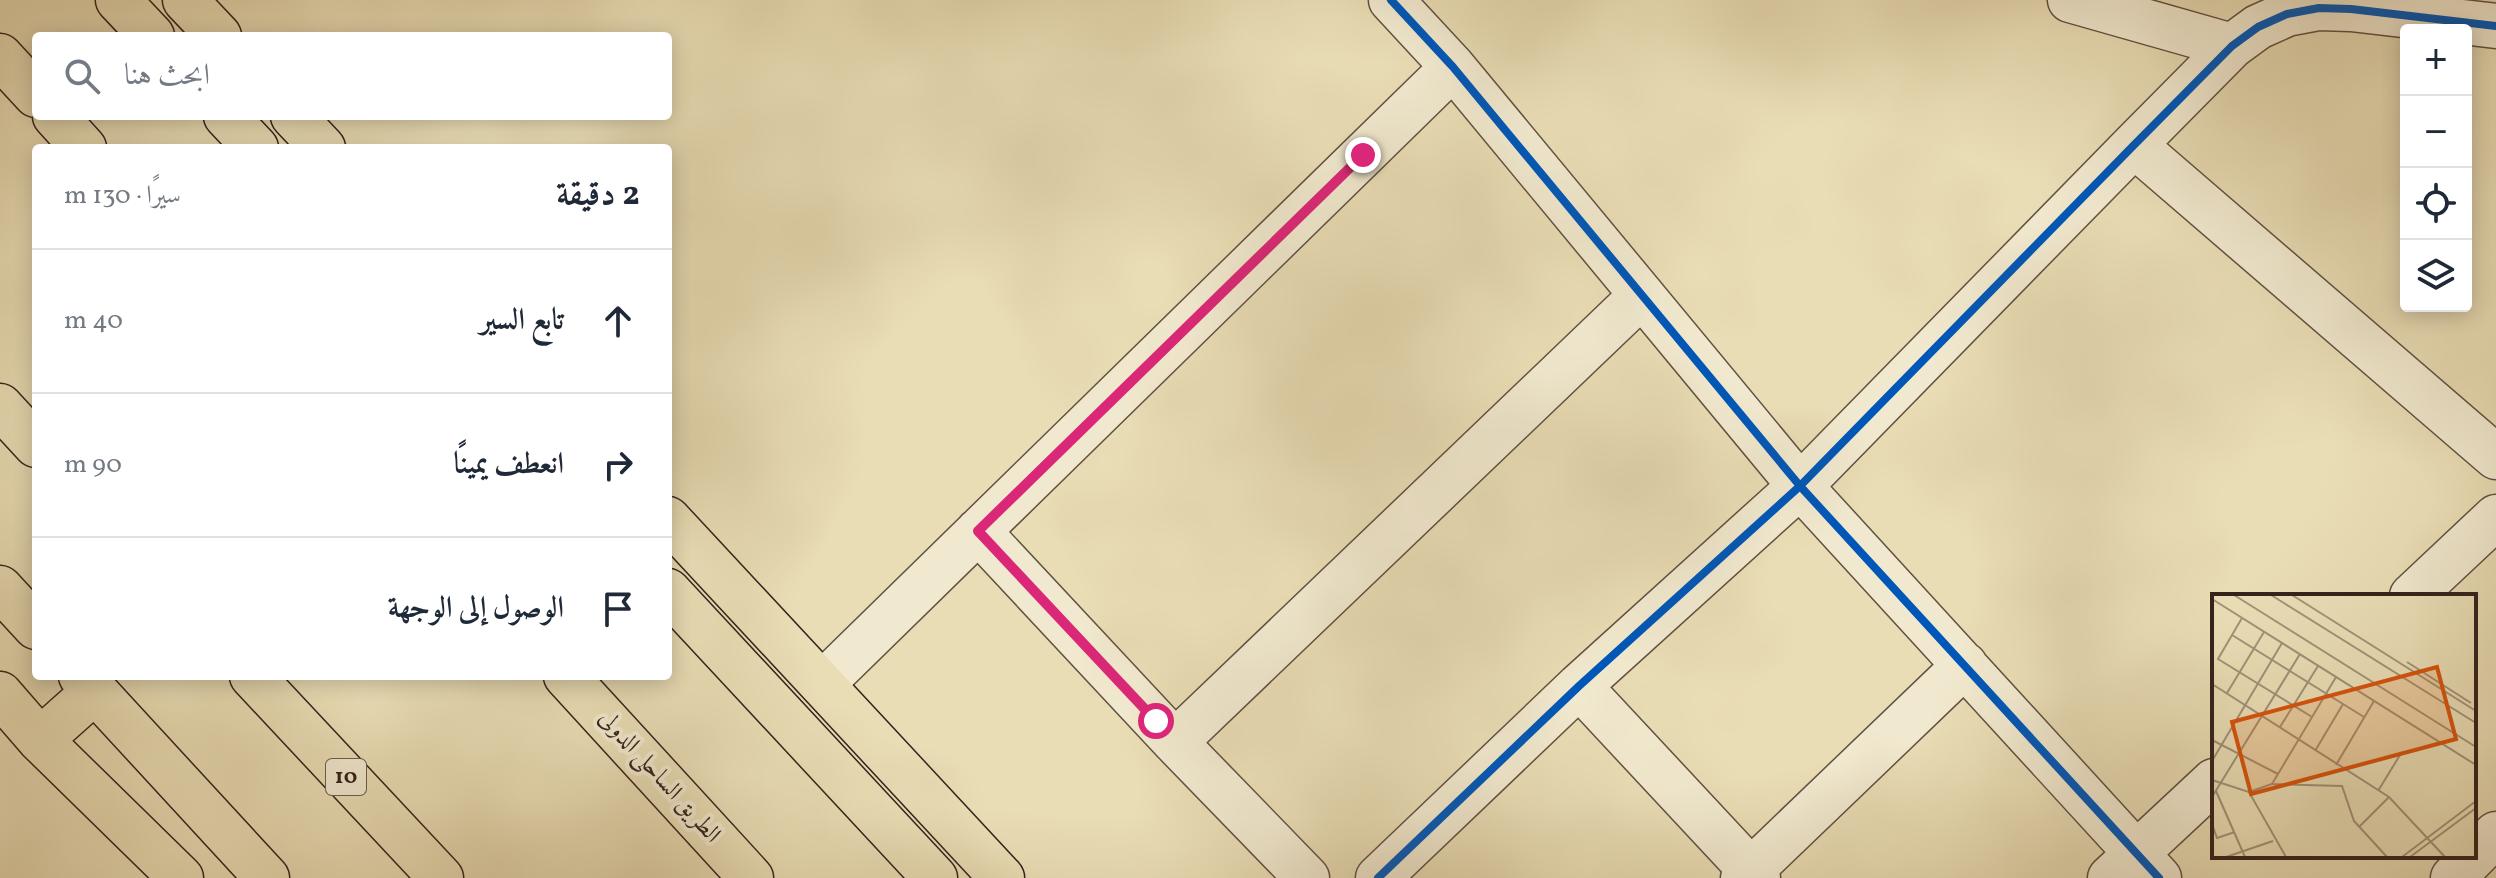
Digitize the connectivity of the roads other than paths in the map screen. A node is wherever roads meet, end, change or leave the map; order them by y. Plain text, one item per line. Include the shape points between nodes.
1 (118, 0) edge
2 (185, 0) edge
3 (1391, 0) edge
4 (2070, 0) edge
5 (2496, 26) edge
6 (148, 32) edge
7 (215, 32) edge
8 (2232, 46) junction
9 (0, 56) edge
10 (1453, 67) junction
11 (32, 91) edge
12 (59, 120) edge
13 (230, 120) edge
14 (297, 120) edge
15 (80, 144) edge
16 (252, 144) edge
17 (319, 144) edge
18 (2134, 145) junction
19 (1642, 295) junction
20 (0, 406) edge
21 (32, 441) edge
22 (2496, 457) edge
23 (1800, 486) junction
24 (2496, 517) edge
25 (672, 523) edge
26 (978, 531) junction
27 (0, 588) edge
28 (2414, 594) edge
29 (672, 595) edge
30 (32, 623) edge
31 (1965, 665) junction
32 (256, 680) edge
33 (570, 680) edge
34 (88, 684) edge
35 (822, 684) junction
36 (1579, 686) junction
37 (0, 694) edge
38 (40, 740) junction
39 (1175, 742) junction
40 (2212, 783) edge
41 (2496, 834) edge
42 (2476, 854) edge
43 (2473, 858) edge
44 (2135, 870) edge
45 (1750, 876) edge
46 (181, 878) edge
47 (267, 878) edge
48 (441, 878) edge
49 (751, 878) edge
50 (935, 878) edge
51 (1002, 878) edge
52 (1307, 878) edge
53 (1378, 878) edge
54 (2453, 878) edge

1 - 6 main road
2 - 7 main road
3 - 10 street
4 - 8 street
5 - 8 street via 2319,8 2287,14
8 - 18 street
9 - 11 main road
10 - 19 street
10 - 26 street
12 - 15 main road
13 - 16 main road
14 - 17 main road
18 - 22 street
18 - 23 street
19 - 23 street
19 - 39 street
20 - 21 main road
23 - 31 street
23 - 36 street
24 - 28 street
25 - 35 main road
26 - 35 street
26 - 39 street
27 - 30 main road
29 - 50 main road
31 - 44 street
31 - 45 street
32 - 48 main road, 10
33 - 49 main road, الطريق الساحلى الدولى
34 - 38 main road
34 - 47 main road
35 - 51 main road
36 - 45 street
36 - 53 street
37 - 38 main road
38 - 46 main road
39 - 52 street
40 - 44 street
41 - 42 street
43 - 54 street

